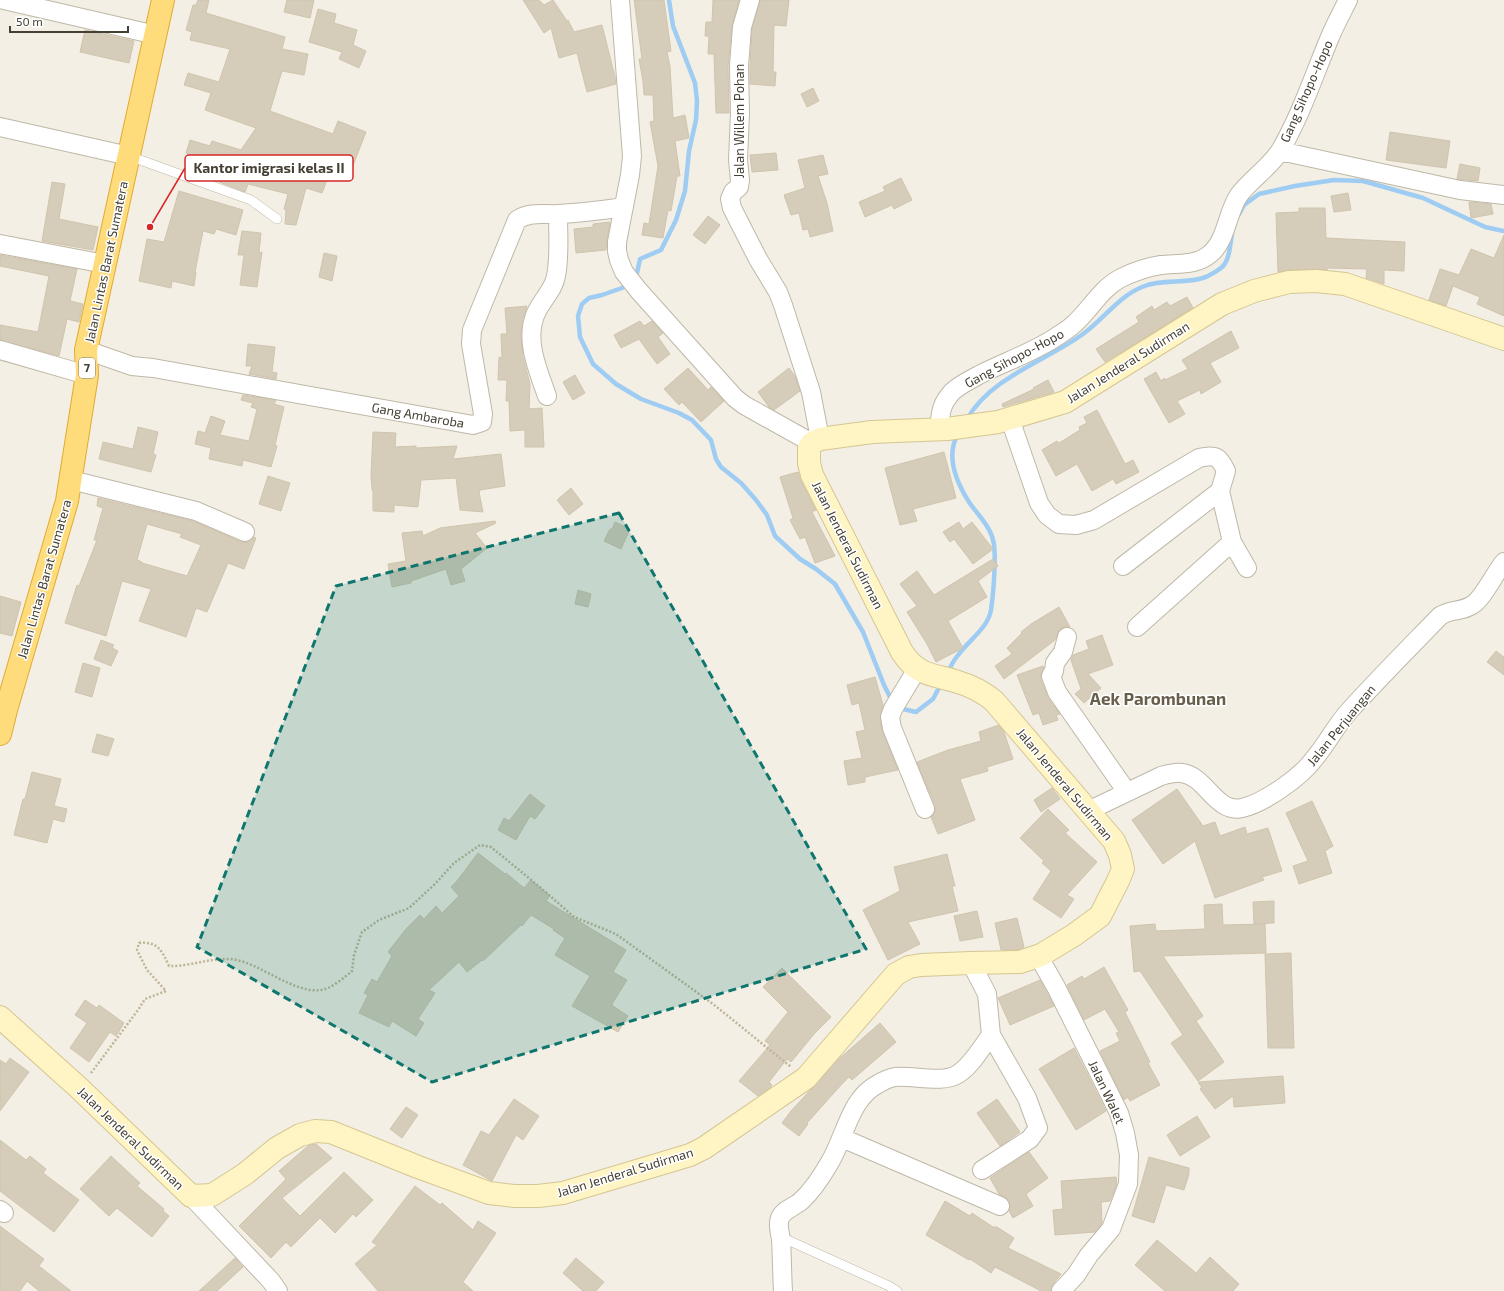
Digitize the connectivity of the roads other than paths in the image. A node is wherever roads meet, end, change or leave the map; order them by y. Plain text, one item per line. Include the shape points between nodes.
1 (4, 0) edge
2 (163, 0) edge
3 (620, 0) edge
4 (750, 0) edge
5 (1348, 0) edge
6 (156, 35) junction
7 (0, 127) edge
8 (1280, 151) junction
9 (129, 156) junction
10 (1504, 195) edge
11 (624, 208) junction
12 (558, 215) junction
13 (277, 219) dead end
14 (0, 244) edge
15 (105, 264) junction
16 (1504, 339) edge
17 (0, 350) edge
18 (86, 350) junction
19 (87, 376) junction
20 (547, 396) dead end
21 (1004, 420) junction
22 (943, 429) junction
23 (816, 441) junction
24 (71, 480) junction
25 (1220, 491) junction
26 (245, 532) dead end
27 (1232, 542) junction
28 (1504, 562) edge
29 (1123, 566) dead end
30 (1247, 568) dead end
31 (1138, 627) dead end
32 (1067, 638) dead end
33 (922, 671) junction
34 (3, 709) edge
35 (0, 734) edge
36 (1127, 792) junction
37 (925, 809) dead end
38 (1088, 811) junction
39 (1041, 955) junction
40 (971, 963) junction
41 (0, 1018) edge
42 (991, 1035) junction
43 (842, 1138) junction
44 (982, 1170) dead end
45 (192, 1196) junction
46 (1000, 1206) dead end
47 (781, 1237) junction
48 (278, 1291) edge
49 (783, 1291) edge
50 (896, 1291) edge
51 (1061, 1291) edge

1 - 6 street
2 - 6 highway, Jalan Lintas Barat Sumatera / 7
3 - 11 street via 632,156
4 - 23 street, Jalan Willem Pohan via 742,27 739,66 740,180 739,187 730,199 732,208 783,305 811,392
5 - 8 street, Gang Sihopo-Hopo
6 - 9 highway, Jalan Lintas Barat Sumatera / 7
7 - 9 street
8 - 10 street via 1460,190
8 - 22 street, Gang Sihopo-Hopo via 1239,195 1221,238 1209,255 1187,264 1160,265 1121,278 1102,291 1074,324 1057,337 995,367 954,391 942,405
9 - 13 lane via 251,200
9 - 15 highway, Jalan Lintas Barat Sumatera / 7
11 - 12 street, Gang Ambaroba
11 - 23 street via 617,246 619,260 624,272 639,291 735,398 754,411
12 - 18 street, Gang Ambaroba via 534,214 522,216 517,220 472,330 471,344 483,414 482,422 478,424 132,366
12 - 20 street via 559,247 556,277 535,314 532,332 532,350
14 - 15 street
15 - 18 highway, Jalan Lintas Barat Sumatera / 7
16 - 21 main road, Jalan Jenderal Sudirman via 1345,284 1289,282 1254,291 1222,304 1065,402
17 - 19 street
18 - 19 highway, Jalan Lintas Barat Sumatera / 7
19 - 24 highway, Jalan Lintas Barat Sumatera / 7
21 - 22 main road, Jalan Jenderal Sudirman
21 - 25 street via 1039,502 1047,515 1059,524 1076,525 1094,520 1206,456 1218,457 1226,471
22 - 23 main road, Jalan Jenderal Sudirman via 872,432
23 - 33 main road, Jalan Jenderal Sudirman via 809,448 808,456 812,475 902,652 908,662
24 - 26 street via 196,511
24 - 34 highway, Jalan Lintas Barat Sumatera / 7 via 67,501
25 - 27 street
25 - 29 street
27 - 30 street
27 - 31 street
28 - 36 street, Jalan Perjuangan via 1477,602 1468,608 1446,612 1440,616 1348,712 1313,761 1277,792 1253,804 1233,809 1225,806 1193,778 1183,773 1172,773
32 - 36 street via 1051,676 1057,692
33 - 37 street via 904,691 890,717 892,728
33 - 38 main road, Jalan Jenderal Sudirman via 958,682 982,692 994,701
34 - 35 highway, Jalan Lintas Barat Sumatera / 7
36 - 38 street, Jalan Perjuangan
38 - 39 main road, Jalan Jenderal Sudirman via 1114,841 1123,869 1100,916
39 - 40 main road, Jalan Jenderal Sudirman via 1020,962
39 - 51 street, Jalan Walet via 1044,966 1119,1113 1129,1154 1128,1184 1111,1228
40 - 42 street via 987,994
40 - 45 main road, Jalan Jenderal Sudirman via 921,965 909,967 896,974 806,1078 690,1155 563,1193 538,1196 489,1193 331,1132 315,1131 300,1135 277,1148 245,1174 212,1195
41 - 45 main road, Jalan Jenderal Sudirman via 79,1088
42 - 43 street via 971,1062 957,1075 942,1080 915,1076 893,1077 876,1085 860,1098
42 - 44 street via 1027,1098 1038,1128 1030,1138
43 - 46 street
43 - 47 street via 817,1182 801,1201 783,1213 778,1224
45 - 48 street via 272,1281
47 - 49 street
47 - 50 lane

